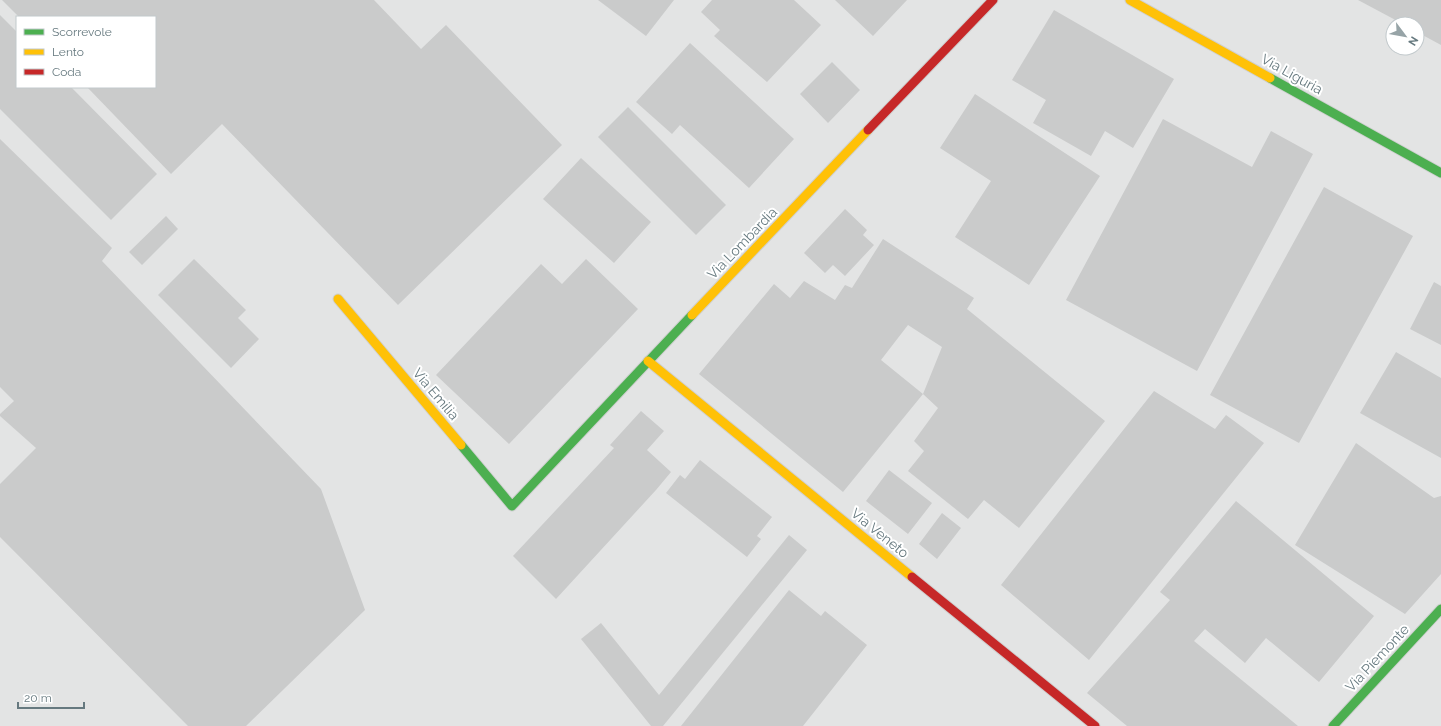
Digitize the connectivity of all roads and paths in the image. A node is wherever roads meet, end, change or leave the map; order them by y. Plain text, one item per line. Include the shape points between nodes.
1 (993, 0) edge
2 (1130, 0) edge
3 (1441, 173) edge
4 (338, 299) dead end
5 (648, 361) junction
6 (512, 506) joint
7 (1441, 609) edge
8 (1095, 726) edge
9 (1333, 726) edge

1 - 5 street, Via Lombardia
2 - 3 street, Via Liguria
4 - 6 street, Via Emilia
5 - 6 street, Via Lombardia
5 - 8 street, Via Veneto
7 - 9 street, Via Piemonte

